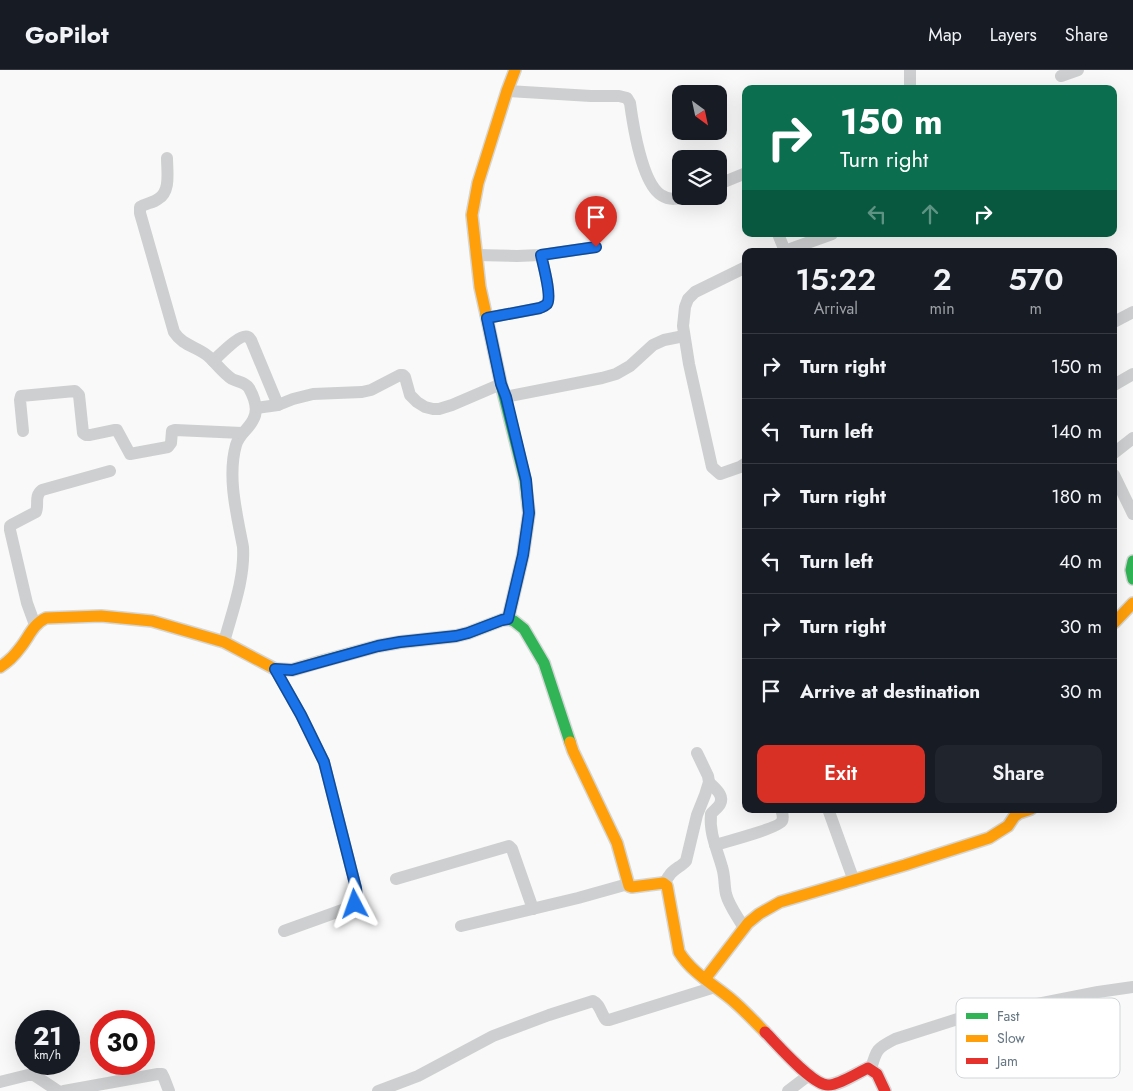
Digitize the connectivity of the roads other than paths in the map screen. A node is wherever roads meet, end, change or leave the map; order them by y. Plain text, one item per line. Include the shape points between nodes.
1 (515, 70) edge
2 (910, 70) edge
3 (1078, 70) edge
4 (1061, 76) dead end
5 (910, 85) edge
6 (507, 91) junction
7 (166, 158) dead end
8 (742, 175) edge
9 (727, 181) edge
10 (672, 199) edge
11 (826, 237) edge
12 (596, 247) dead end
13 (802, 248) edge
14 (476, 255) junction
15 (541, 255) junction
16 (742, 269) edge
17 (1133, 312) edge
18 (487, 318) junction
19 (1117, 320) edge
20 (684, 336) junction
21 (213, 361) junction
22 (1133, 374) edge
23 (1117, 383) edge
24 (501, 384) junction
25 (506, 397) junction
26 (278, 405) junction
27 (256, 408) junction
28 (23, 431) dead end
29 (242, 433) junction
30 (1133, 438) edge
31 (1117, 451) edge
32 (742, 466) edge
33 (110, 471) dead end
34 (1117, 481) edge
35 (1133, 514) edge
36 (1133, 561) edge
37 (1133, 579) edge
38 (1133, 603) edge
39 (508, 619) junction
40 (1117, 620) edge
41 (35, 625) junction
42 (224, 642) junction
43 (0, 668) edge
44 (275, 669) junction
45 (697, 753) dead end
46 (709, 782) junction
47 (782, 813) edge
48 (829, 813) edge
49 (1012, 813) edge
50 (715, 845) junction
51 (396, 879) dead end
52 (854, 881) junction
53 (628, 884) junction
54 (665, 884) junction
55 (533, 909) junction
56 (461, 926) dead end
57 (744, 928) junction
58 (284, 931) dead end
59 (710, 983) junction
60 (1133, 987) edge
61 (1067, 998) edge
62 (956, 1020) edge
63 (871, 1069) junction
64 (808, 1075) junction
65 (0, 1082) edge
66 (58, 1091) edge
67 (64, 1091) edge
68 (169, 1091) edge
69 (378, 1091) edge
70 (788, 1091) edge
71 (885, 1091) edge

1 - 6 street
2 - 5 street
3 - 4 street
6 - 10 street via 627,98 650,184 660,195
6 - 14 street via 476,191 472,215
7 - 21 street via 167,188 160,198 140,207 140,213 174,332 184,343
8 - 9 street
11 - 13 street
12 - 15 street
14 - 15 street
14 - 18 street
15 - 18 street via 549,295 546,305
16 - 20 street via 695,292 688,299
17 - 19 street
18 - 24 street
20 - 25 street via 653,345 616,374
20 - 32 street via 712,467 720,474
21 - 26 street via 228,346 248,337
21 - 27 street via 230,378 246,385
22 - 23 street
24 - 25 street
24 - 26 street via 440,409 417,402 410,395 403,375 371,390 313,394
25 - 39 street via 526,480 529,513
26 - 27 street
27 - 29 street via 253,421
28 - 29 street via 21,396 75,391 79,395 83,433 90,435 117,430 130,454 168,447 171,433 175,430
29 - 42 street via 236,442 232,485 243,557 238,592
30 - 31 street
33 - 41 street via 42,490 38,493 36,512 10,526
34 - 35 street
36 - 37 street
38 - 40 street
39 - 44 street via 456,636 378,646 292,670
39 - 53 street via 524,629 544,664 573,751 620,850
41 - 42 street via 46,618 128,618 152,621
41 - 43 street via 25,642
42 - 44 street
44 - 58 street via 324,762 357,897 355,904 348,908
45 - 46 street
46 - 50 street via 721,799 711,814
46 - 54 street via 686,861 669,875
47 - 50 street via 779,824
48 - 52 street
49 - 52 street via 1008,826 988,838
50 - 57 street via 727,896
51 - 55 street via 509,846
52 - 57 street via 780,902 754,916
53 - 54 street via 632,887
53 - 55 street
54 - 59 street via 680,952 691,968
55 - 56 street
57 - 59 street
59 - 64 street via 737,1004
59 - 69 street via 608,1020 593,1001 549,1015 493,1036 418,1076
60 - 61 street
62 - 63 street via 885,1044 875,1054
63 - 64 street via 827,1085
63 - 71 street
64 - 70 street
65 - 66 street via 34,1075
67 - 68 street via 162,1074

